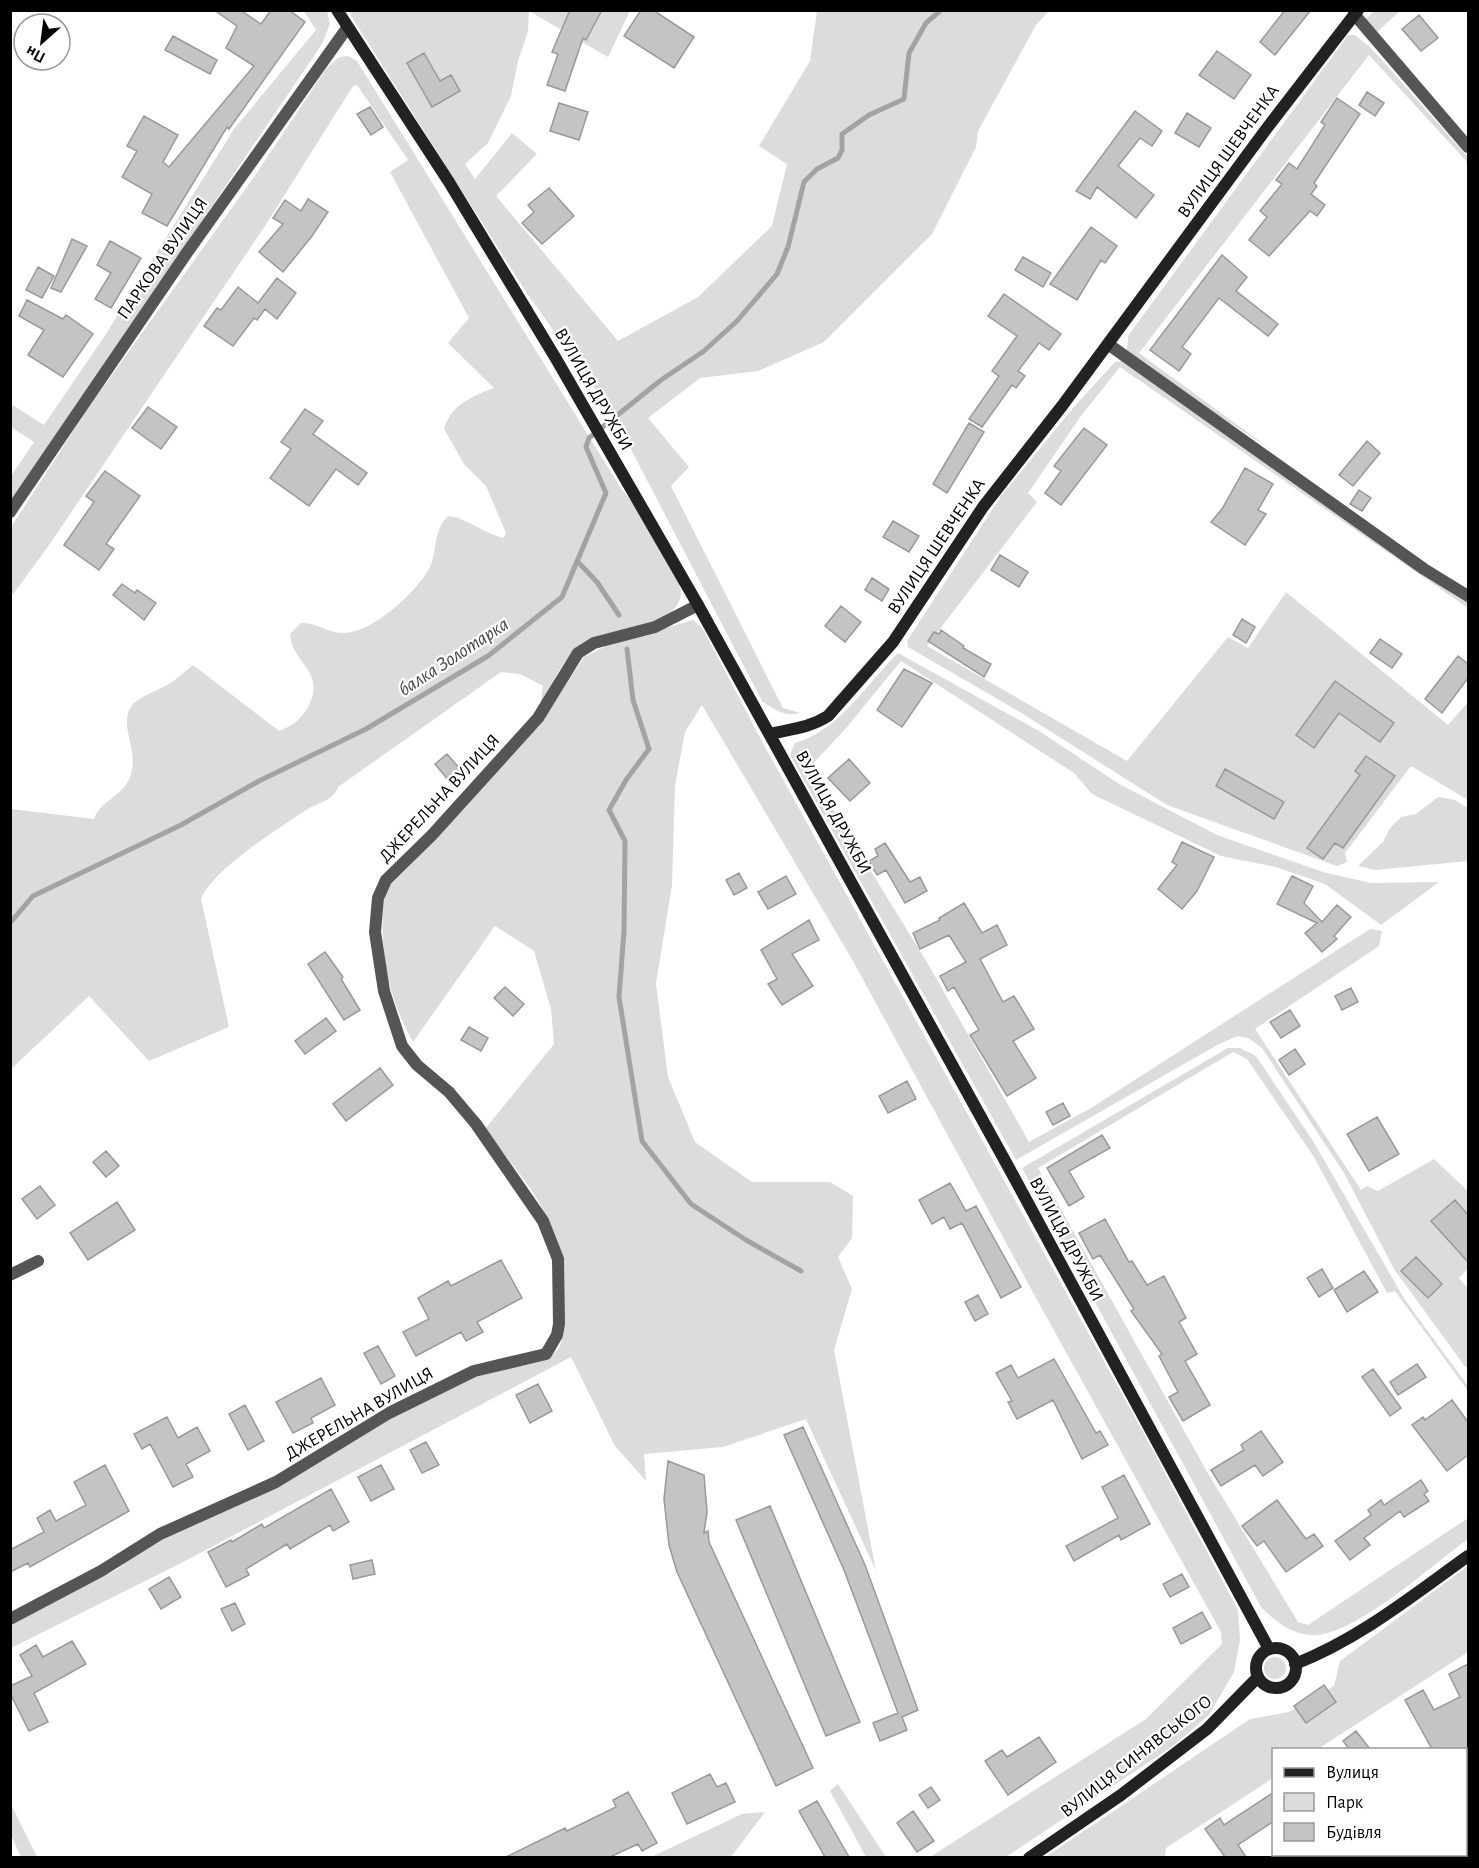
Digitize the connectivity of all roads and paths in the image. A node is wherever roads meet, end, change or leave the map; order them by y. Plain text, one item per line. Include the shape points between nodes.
1 (337, 10) edge
2 (1356, 12) edge
3 (347, 28) junction
4 (1468, 147) edge
5 (1108, 344) junction
6 (10, 512) edge
7 (1468, 596) edge
8 (698, 605) junction
9 (770, 734) junction
10 (38, 1261) dead end
11 (10, 1275) edge
12 (1468, 1556) edge
13 (10, 1619) edge
14 (1269, 1649) junction
15 (1295, 1664) junction
16 (1258, 1677) junction
17 (1029, 1857) edge

1 - 3 street, ВУЛИЦЯ ДРУЖБИ
2 - 4 street
2 - 5 street, ВУЛИЦЯ ШЕВЧЕНКА
3 - 6 street, ПАРКОВА ВУЛИЦЯ
3 - 8 street, ВУЛИЦЯ ДРУЖБИ via 448,182
5 - 7 street via 1424,569
5 - 9 street, ВУЛИЦЯ ШЕВЧЕНКА via 983,507 893,642 828,716 801,729
8 - 9 street, ВУЛИЦЯ ДРУЖБИ
8 - 13 street, ДЖЕРЕЛЬНА ВУЛИЦЯ via 655,627 594,643 578,653 538,718 386,880 378,898 375,932 384,992 402,1046 476,1124 543,1221 558,1259 559,1324 552,1348 546,1354 474,1371 389,1413 276,1482 160,1534 101,1571
9 - 14 street, ВУЛИЦЯ ДРУЖБИ
10 - 11 street
12 - 15 street via 1360,1633
14 - 15 street via 1282,1649
14 - 16 street via 1256,1664
15 - 16 street via 1293,1678 1282,1686 1269,1686
16 - 17 street, ВУЛИЦЯ СИНЯВСЬКОГО via 1207,1729 1121,1795

